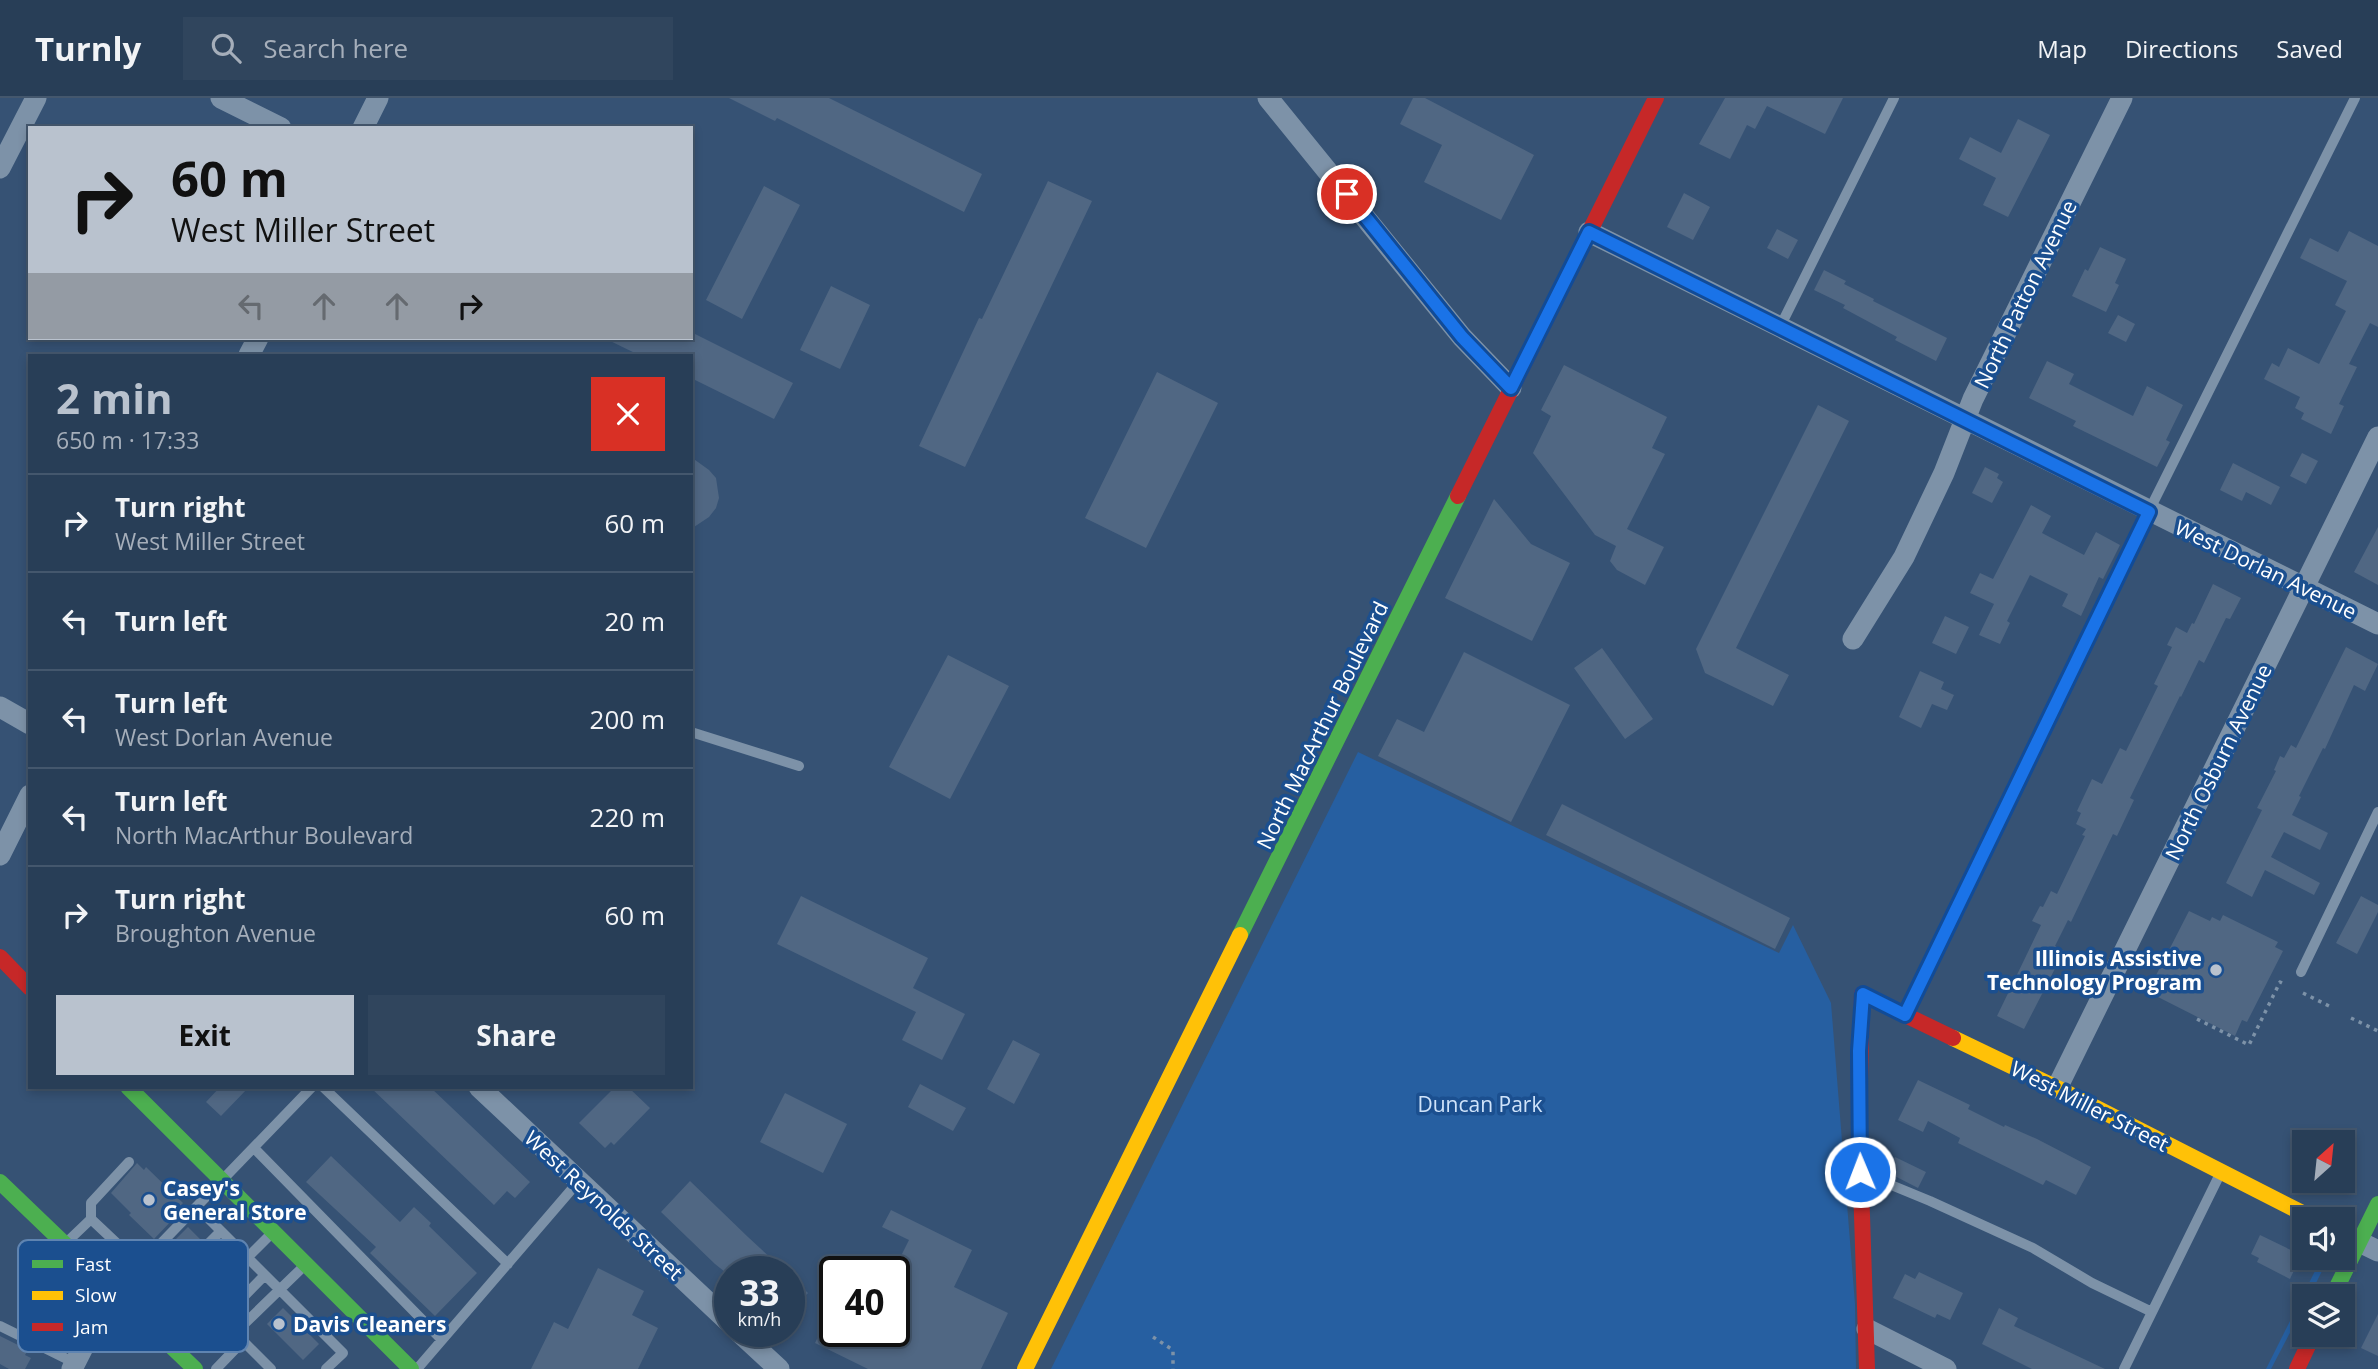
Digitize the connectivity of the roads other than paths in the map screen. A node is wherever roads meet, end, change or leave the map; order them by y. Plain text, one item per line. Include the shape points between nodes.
1 (36, 98) edge
2 (221, 98) edge
3 (378, 98) edge
4 (1268, 98) edge
5 (1656, 98) edge
6 (1894, 98) edge
7 (2122, 98) edge
8 (2355, 98) edge
9 (277, 126) edge
10 (364, 126) edge
11 (0, 168) edge
12 (1589, 232) junction
13 (1780, 327) junction
14 (1511, 388) junction
15 (1966, 421) junction
16 (2378, 437) edge
17 (2149, 512) junction
18 (2304, 587) junction
19 (2378, 624) edge
20 (1853, 639) dead end
21 (0, 707) edge
22 (28, 723) edge
23 (693, 733) edge
24 (799, 766) dead end
25 (28, 799) edge
26 (2378, 812) edge
27 (0, 855) edge
28 (0, 957) edge
29 (2301, 972) dead end
30 (28, 986) edge
31 (14, 995) dead end
32 (28, 1003) edge
33 (1905, 1015) junction
34 (2057, 1088) junction
35 (130, 1089) edge
36 (310, 1089) edge
37 (325, 1089) edge
38 (481, 1089) edge
39 (254, 1148) junction
40 (129, 1162) dead end
41 (1860, 1172) junction
42 (2221, 1173) junction
43 (223, 1181) junction
44 (0, 1182) edge
45 (579, 1182) junction
46 (2378, 1204) edge
47 (197, 1207) junction
48 (2292, 1208) edge
49 (91, 1219) junction
50 (221, 1231) junction
51 (274, 1231) junction
52 (60, 1240) edge
53 (68, 1240) edge
54 (114, 1240) edge
55 (165, 1240) edge
56 (211, 1240) edge
57 (230, 1240) edge
58 (2360, 1242) edge
59 (248, 1256) edge
60 (248, 1258) edge
61 (306, 1264) junction
62 (508, 1264) junction
63 (265, 1275) junction
64 (2339, 1284) edge
65 (279, 1289) junction
66 (248, 1292) edge
67 (714, 1308) edge
68 (2152, 1312) junction
69 (248, 1320) edge
70 (0, 1326) edge
71 (1867, 1329) junction
72 (18, 1336) edge
73 (442, 1340) junction
74 (248, 1346) edge
75 (755, 1347) edge
76 (2308, 1347) edge
77 (48, 1352) edge
78 (177, 1352) edge
79 (232, 1352) edge
80 (74, 1366) edge
81 (195, 1369) edge
82 (216, 1369) edge
83 (271, 1369) edge
84 (326, 1369) edge
85 (411, 1369) edge
86 (416, 1369) edge
87 (779, 1369) edge
88 (1025, 1369) edge
89 (1867, 1369) edge
90 (1946, 1369) edge
91 (2124, 1369) edge
92 (2297, 1369) edge

1 - 11 street
2 - 9 street
3 - 10 street
4 - 14 street via 1462,337
5 - 12 street, North MacArthur Boulevard
6 - 13 lane
7 - 15 street, North Patton Avenue
8 - 17 lane
12 - 13 street, West Dorlan Avenue
12 - 14 street, North MacArthur Boulevard
13 - 15 street, West Dorlan Avenue
14 - 88 street, North MacArthur Boulevard
15 - 17 street, West Dorlan Avenue
15 - 20 street, North Patton Avenue via 1904,557
16 - 18 street, North Osburn Avenue
17 - 18 street, West Dorlan Avenue
17 - 33 lane
18 - 19 street, West Dorlan Avenue
18 - 34 street, North Osburn Avenue
21 - 22 street
23 - 24 lane
25 - 27 street
26 - 29 lane
28 - 30 street
31 - 32 street
33 - 34 street, West Miller Street
33 - 41 street, West Miller Street via 1863,994
34 - 42 street, West Miller Street
35 - 43 street
36 - 39 lane
37 - 62 lane
38 - 45 street, West Reynolds Street
39 - 43 lane
39 - 73 lane
40 - 49 lane via 91,1203
41 - 68 lane via 2034,1248
41 - 71 street
42 - 48 street, West Miller Street
42 - 68 lane
43 - 47 lane
43 - 51 street
44 - 52 street
45 - 62 lane
45 - 67 street, West Reynolds Street
46 - 58 street
47 - 50 lane
47 - 55 lane
49 - 53 lane
49 - 54 lane
50 - 56 lane
50 - 57 lane
51 - 59 lane
51 - 61 street
58 - 64 street
60 - 63 lane
61 - 65 lane
61 - 85 street
62 - 73 lane
63 - 65 lane
63 - 66 lane
65 - 69 lane
65 - 84 lane via 343,1353
68 - 91 lane
70 - 72 lane
71 - 89 street
71 - 90 street
73 - 86 lane
74 - 83 lane
75 - 87 street
76 - 92 street
77 - 80 lane
78 - 81 street
79 - 82 lane

